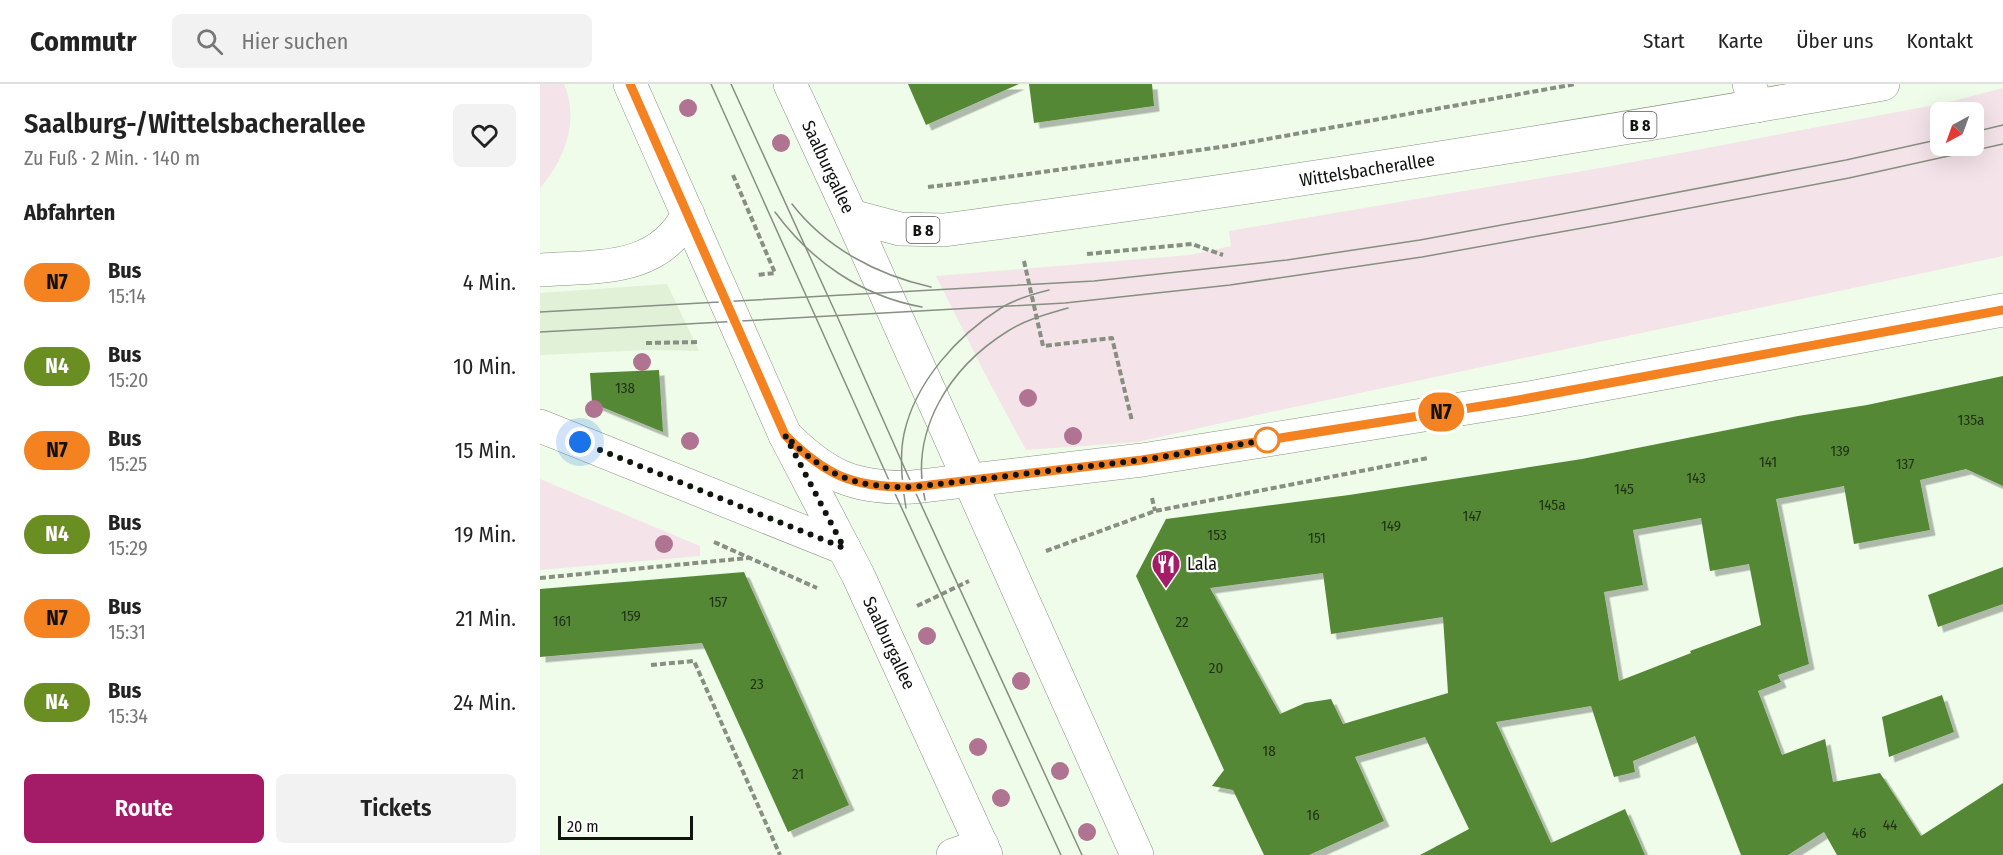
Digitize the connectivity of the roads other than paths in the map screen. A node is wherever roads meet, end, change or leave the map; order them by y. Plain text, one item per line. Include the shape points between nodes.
1 (630, 84) edge
2 (790, 84) edge
3 (1883, 84) edge
4 (1753, 95) edge
5 (688, 214) junction
6 (851, 216) junction
7 (540, 270) edge
8 (2003, 310) edge
9 (540, 426) edge
10 (785, 435) junction
11 (969, 480) junction
12 (844, 548) junction
13 (974, 852) edge
14 (1137, 855) edge

1 - 5 main road, Saalburgallee
2 - 6 main road, Saalburgallee
3 - 4 main road, Wittelsbacherallee / B 8
4 - 6 main road, Wittelsbacherallee / B 8 via 1295,181 954,229 900,229
5 - 7 main road via 681,228 661,248 644,257 610,265
5 - 10 main road, Saalburgallee
6 - 11 main road, Saalburgallee
8 - 11 main road via 1518,400 1142,460
9 - 12 main road
10 - 11 main road, Saalburgallee via 824,469 848,480 892,487
10 - 12 main road, Saalburgallee
11 - 14 main road, Saalburgallee
12 - 13 main road, Saalburgallee

